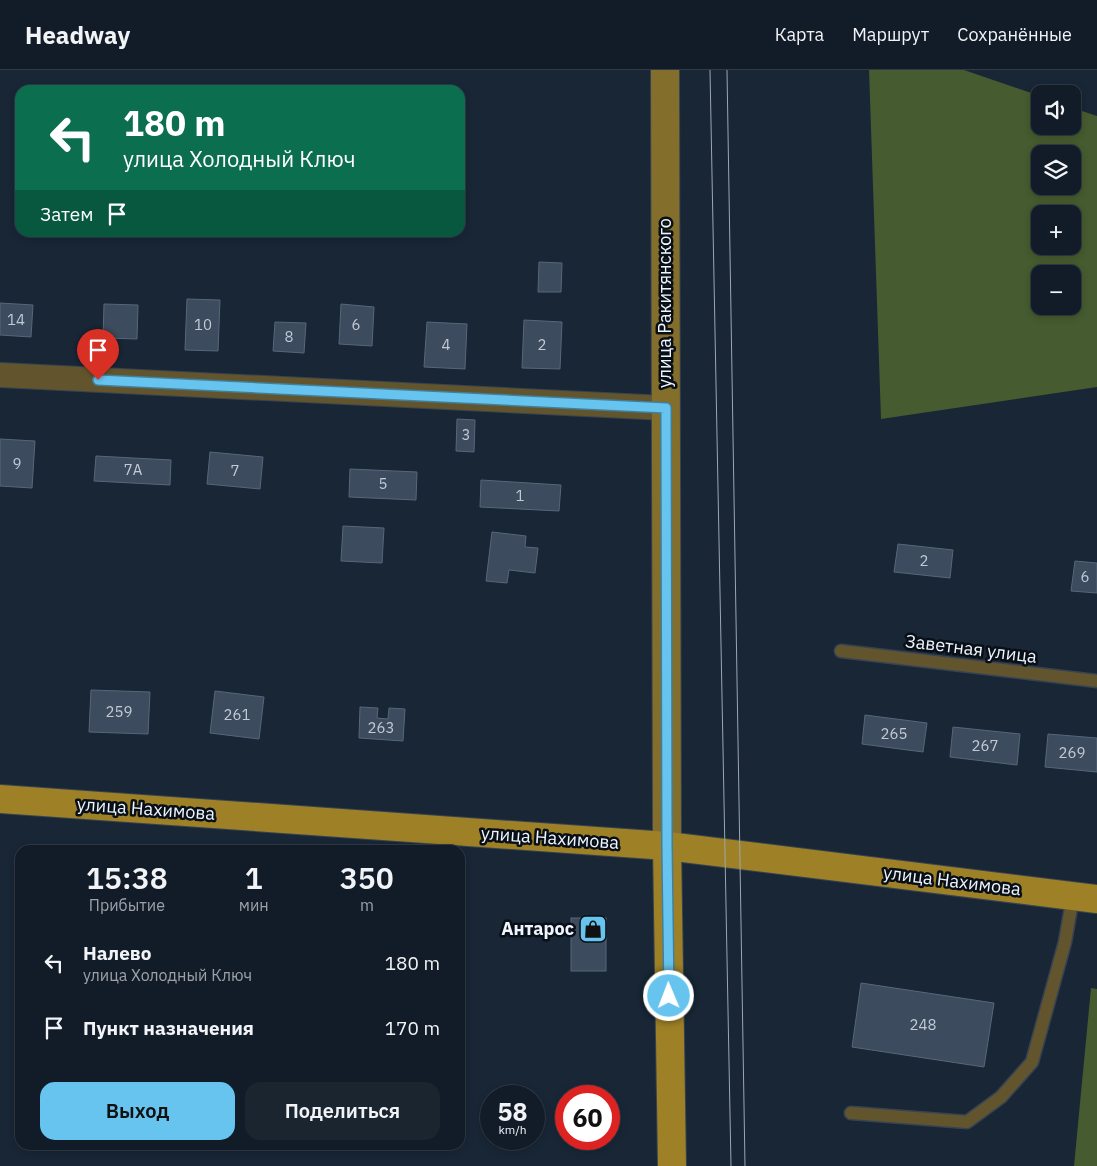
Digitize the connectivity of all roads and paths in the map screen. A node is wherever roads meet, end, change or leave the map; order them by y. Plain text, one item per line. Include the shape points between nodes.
1 (665, 70) edge
2 (0, 375) edge
3 (666, 408) junction
4 (841, 651) dead end
5 (1097, 681) edge
6 (0, 799) edge
7 (667, 846) junction
8 (1085, 897) edge
9 (851, 1113) dead end
10 (672, 1166) edge

1 - 3 main road, улица Ракитянского
2 - 3 street
3 - 7 main road, улица Ракитянского
4 - 5 lane, Заветная улица
6 - 7 main road, улица Нахимова
7 - 8 main road, улица Нахимова
7 - 10 main road, улица Ракитянского
8 - 9 lane via 1065,942 1032,1062 1001,1097 967,1122

